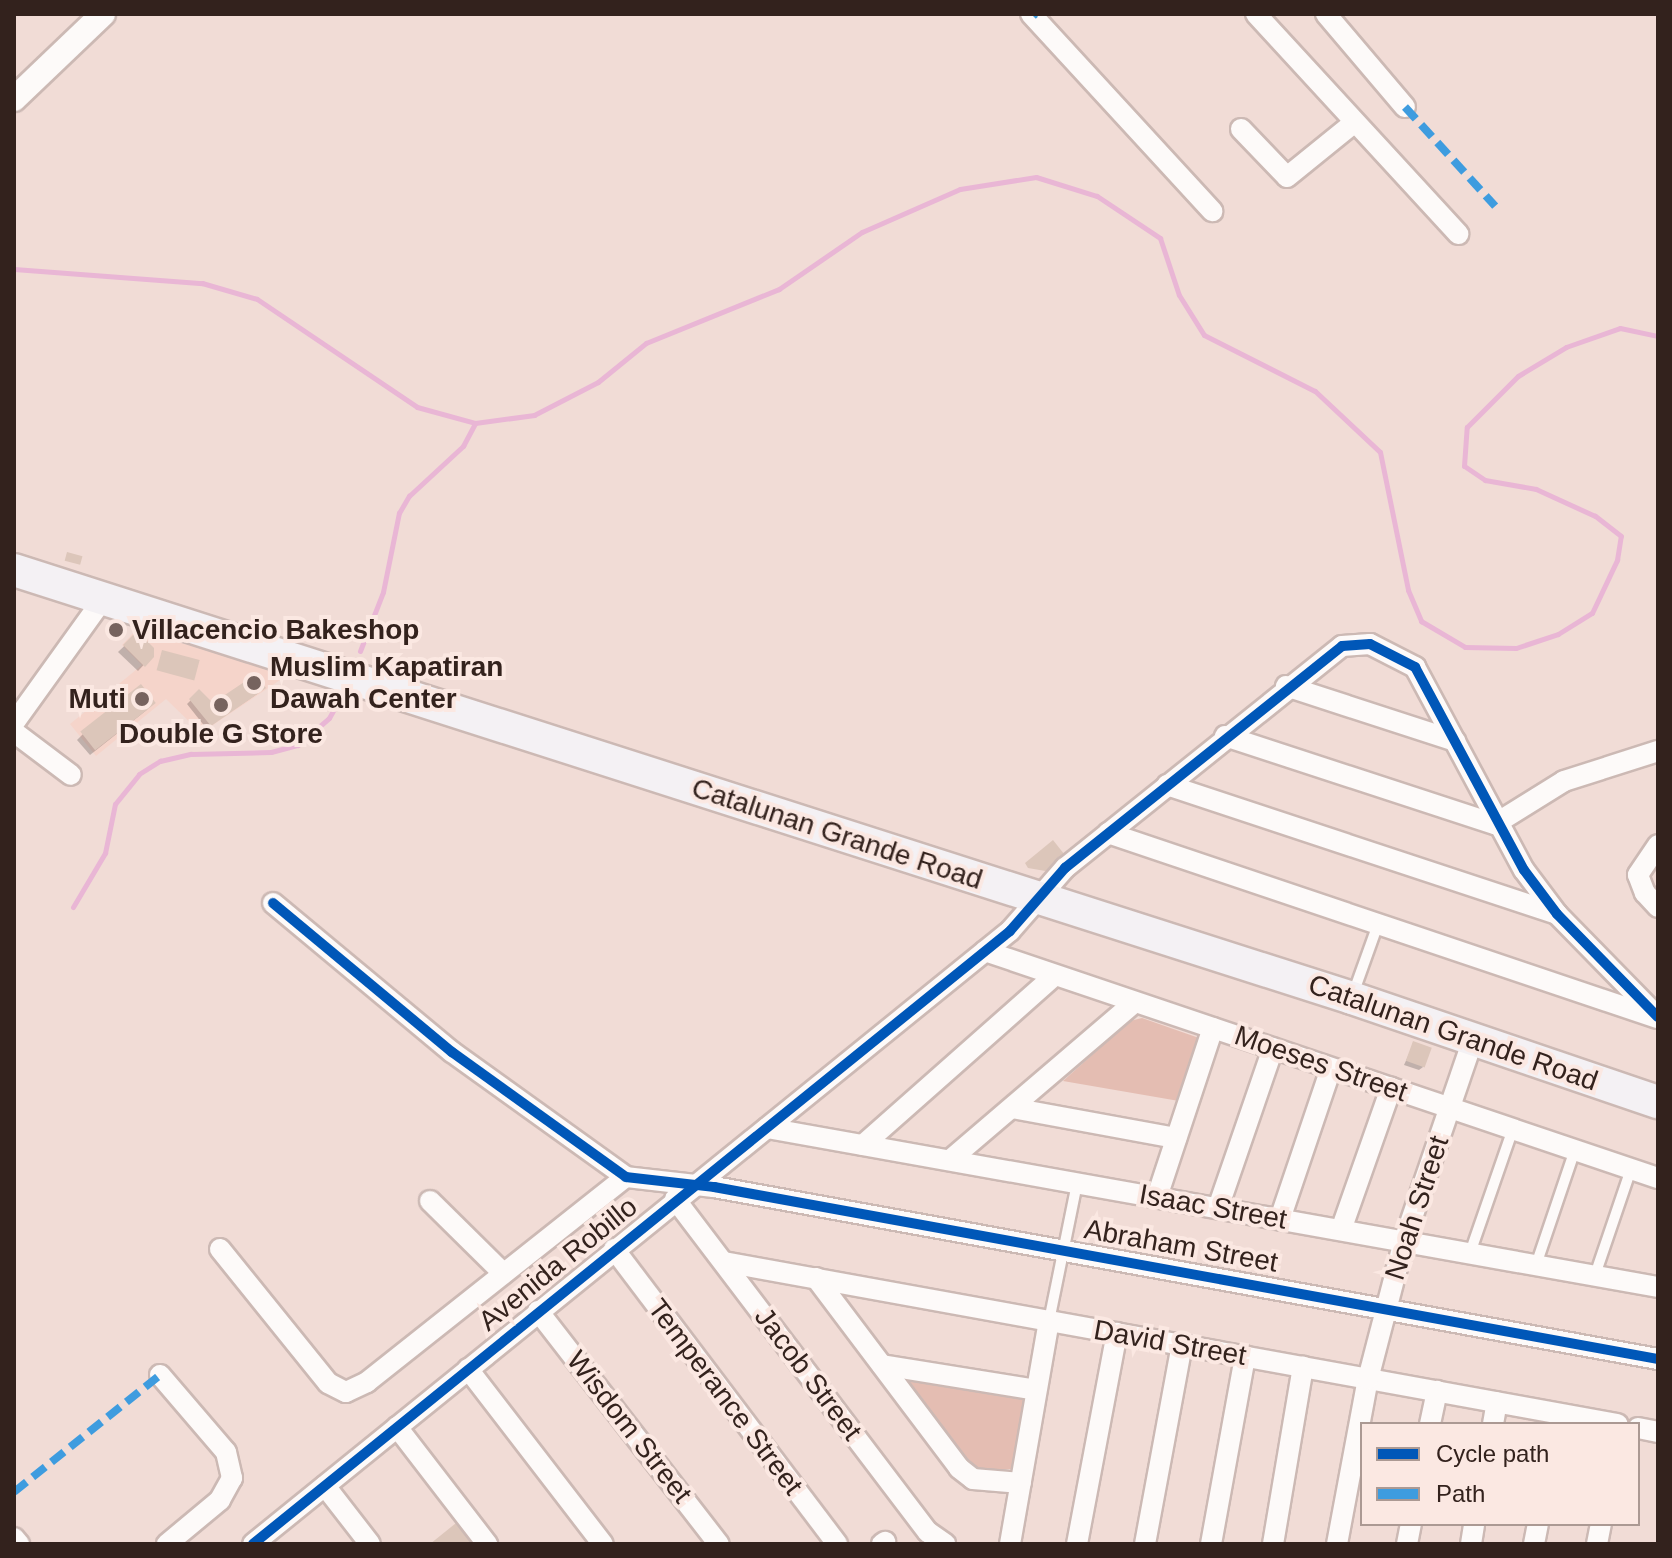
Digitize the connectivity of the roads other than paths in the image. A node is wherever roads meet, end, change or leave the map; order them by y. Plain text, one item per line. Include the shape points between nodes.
1 (103, 14) edge
2 (1031, 14) edge
3 (1256, 14) edge
4 (1326, 14) edge
5 (14, 99) edge
6 (1405, 107) dead end
7 (1355, 122) junction
8 (1241, 129) dead end
9 (1212, 211) dead end
10 (1458, 234) dead end
11 (14, 570) edge
12 (103, 599) junction
13 (1286, 686) junction
14 (14, 723) edge
15 (14, 732) edge
16 (1225, 736) junction
17 (1455, 741) junction
18 (1658, 751) edge
19 (71, 775) dead end
20 (1167, 785) junction
21 (1495, 824) junction
22 (1108, 833) junction
23 (1658, 845) edge
24 (1042, 899) junction
25 (273, 903) dead end
26 (1658, 907) edge
27 (1557, 914) junction
28 (1378, 924) junction
29 (985, 951) junction
30 (1055, 975) junction
31 (1352, 998) junction
32 (1135, 1002) junction
33 (1658, 1018) edge
34 (1213, 1028) junction
35 (1473, 1039) junction
36 (1273, 1048) junction
37 (1331, 1068) junction
38 (1391, 1088) junction
39 (1658, 1102) edge
40 (1012, 1108) junction
41 (1450, 1108) junction
42 (767, 1128) junction
43 (1513, 1129) junction
44 (1176, 1138) junction
45 (863, 1145) junction
46 (1575, 1150) junction
47 (950, 1160) junction
48 (1631, 1169) junction
49 (626, 1177) junction
50 (1658, 1178) edge
51 (1077, 1183) junction
52 (695, 1184) junction
53 (1157, 1197) junction
54 (675, 1199) junction
55 (430, 1201) dead end
56 (1218, 1208) junction
57 (1280, 1219) junction
58 (1341, 1230) junction
59 (1404, 1241) junction
60 (220, 1249) dead end
61 (614, 1249) junction
62 (1062, 1249) junction
63 (1470, 1253) junction
64 (724, 1262) junction
65 (1536, 1265) junction
66 (503, 1273) junction
67 (1595, 1275) junction
68 (816, 1278) junction
69 (1658, 1287) edge
70 (1386, 1309) junction
71 (538, 1311) junction
72 (1049, 1321) junction
73 (1117, 1333) junction
74 (1182, 1345) junction
75 (1245, 1356) junction
76 (1658, 1359) edge
77 (882, 1365) junction
78 (1303, 1367) junction
79 (468, 1369) junction
80 (160, 1375) dead end
81 (1368, 1379) junction
82 (1036, 1390) junction
83 (1437, 1391) junction
84 (1497, 1402) junction
85 (1558, 1419) edge
86 (1430, 1422) edge
87 (1493, 1422) edge
88 (1593, 1422) edge
89 (397, 1427) junction
90 (1021, 1483) junction
91 (325, 1486) junction
92 (14, 1538) edge
93 (19, 1544) edge
94 (167, 1544) edge
95 (253, 1544) edge
96 (370, 1544) edge
97 (487, 1544) edge
98 (603, 1544) edge
99 (719, 1544) edge
100 (837, 1544) edge
101 (945, 1544) edge
102 (1010, 1544) edge
103 (1077, 1544) edge
104 (1145, 1544) edge
105 (1211, 1544) edge
106 (1273, 1544) edge
107 (1337, 1544) edge

1 - 5 street
2 - 9 street
3 - 7 street
4 - 6 street
7 - 8 street via 1287,177
7 - 10 street
11 - 12 main road, Catalunan Grande Road
12 - 14 street
12 - 24 main road, Catalunan Grande Road
13 - 16 street, Avenida Robillo
13 - 17 street
13 - 17 street, Avenida Robillo via 1342,646 1385,649 1426,679
15 - 19 street
16 - 20 street, Avenida Robillo
16 - 21 street
17 - 21 street, Avenida Robillo
18 - 21 street via 1564,781
20 - 22 street, Avenida Robillo
20 - 27 street
21 - 27 street, Avenida Robillo
22 - 24 street, Avenida Robillo via 1065,868
22 - 28 street
23 - 26 street via 1638,875
24 - 29 street, Avenida Robillo
24 - 31 main road, Catalunan Grande Road
25 - 49 street via 452,1052
27 - 33 street, Avenida Robillo
28 - 31 lane
28 - 33 street
29 - 30 street, Moeses Street
29 - 42 street, Avenida Robillo
30 - 32 street, Moeses Street
30 - 45 street
31 - 35 main road, Catalunan Grande Road
32 - 34 street, Moeses Street
32 - 40 street
34 - 36 street, Moeses Street
34 - 44 street
35 - 39 main road, Catalunan Grande Road
35 - 41 street, Noah Street
36 - 37 street, Moeses Street
36 - 56 street
37 - 38 street, Moeses Street
37 - 57 street
38 - 41 street, Moeses Street
38 - 58 street
40 - 44 street
40 - 47 street
41 - 43 street, Moeses Street
41 - 59 street, Noah Street
42 - 45 street, Isaac Street
42 - 52 street, Avenida Robillo
43 - 46 street, Moeses Street
43 - 63 lane
44 - 53 street
45 - 47 street, Isaac Street
46 - 48 street, Moeses Street
46 - 65 lane
47 - 51 street, Isaac Street
48 - 50 street, Moeses Street
48 - 67 lane
49 - 52 street, Abraham Street
49 - 66 street
51 - 53 street, Isaac Street
51 - 62 lane
52 - 54 street, Avenida Robillo
52 - 62 street, Abraham Street
53 - 56 street, Isaac Street
54 - 61 street, Avenida Robillo
54 - 64 street, Jacob Street
55 - 66 street
56 - 57 street, Isaac Street
57 - 58 street, Isaac Street
58 - 59 street, Isaac Street
59 - 63 street, Isaac Street
59 - 70 street, Noah Street
60 - 66 street via 328,1383 346,1392 379,1373
61 - 71 street, Avenida Robillo
61 - 100 street, Temperance Street
62 - 70 street, Abraham Street
62 - 72 lane
63 - 65 street, Isaac Street
64 - 68 street, David Street
64 - 101 street, Jacob Street via 928,1532
65 - 67 street, Isaac Street
67 - 69 street, Isaac Street
68 - 72 street, David Street
68 - 77 street
70 - 76 street, Abraham Street
70 - 81 street, Noah Street
71 - 79 street, Avenida Robillo
71 - 99 street, Wisdom Street
72 - 73 street, David Street
72 - 82 street
73 - 74 street, David Street
73 - 103 street
74 - 75 street, David Street
74 - 104 street
75 - 78 street, David Street
75 - 105 street
77 - 82 street
77 - 90 street via 967,1475
78 - 81 street, David Street
78 - 106 street
79 - 89 street, Avenida Robillo
79 - 98 street
80 - 94 street via 226,1452 232,1478 220,1500
81 - 83 street, David Street
81 - 107 street, Noah Street
82 - 90 street
83 - 84 street, David Street
83 - 86 street
84 - 85 street, David Street
84 - 87 street
85 - 88 street, David Street
89 - 91 street, Avenida Robillo
89 - 97 street
90 - 102 street
91 - 95 street, Avenida Robillo
91 - 96 street
92 - 93 street

